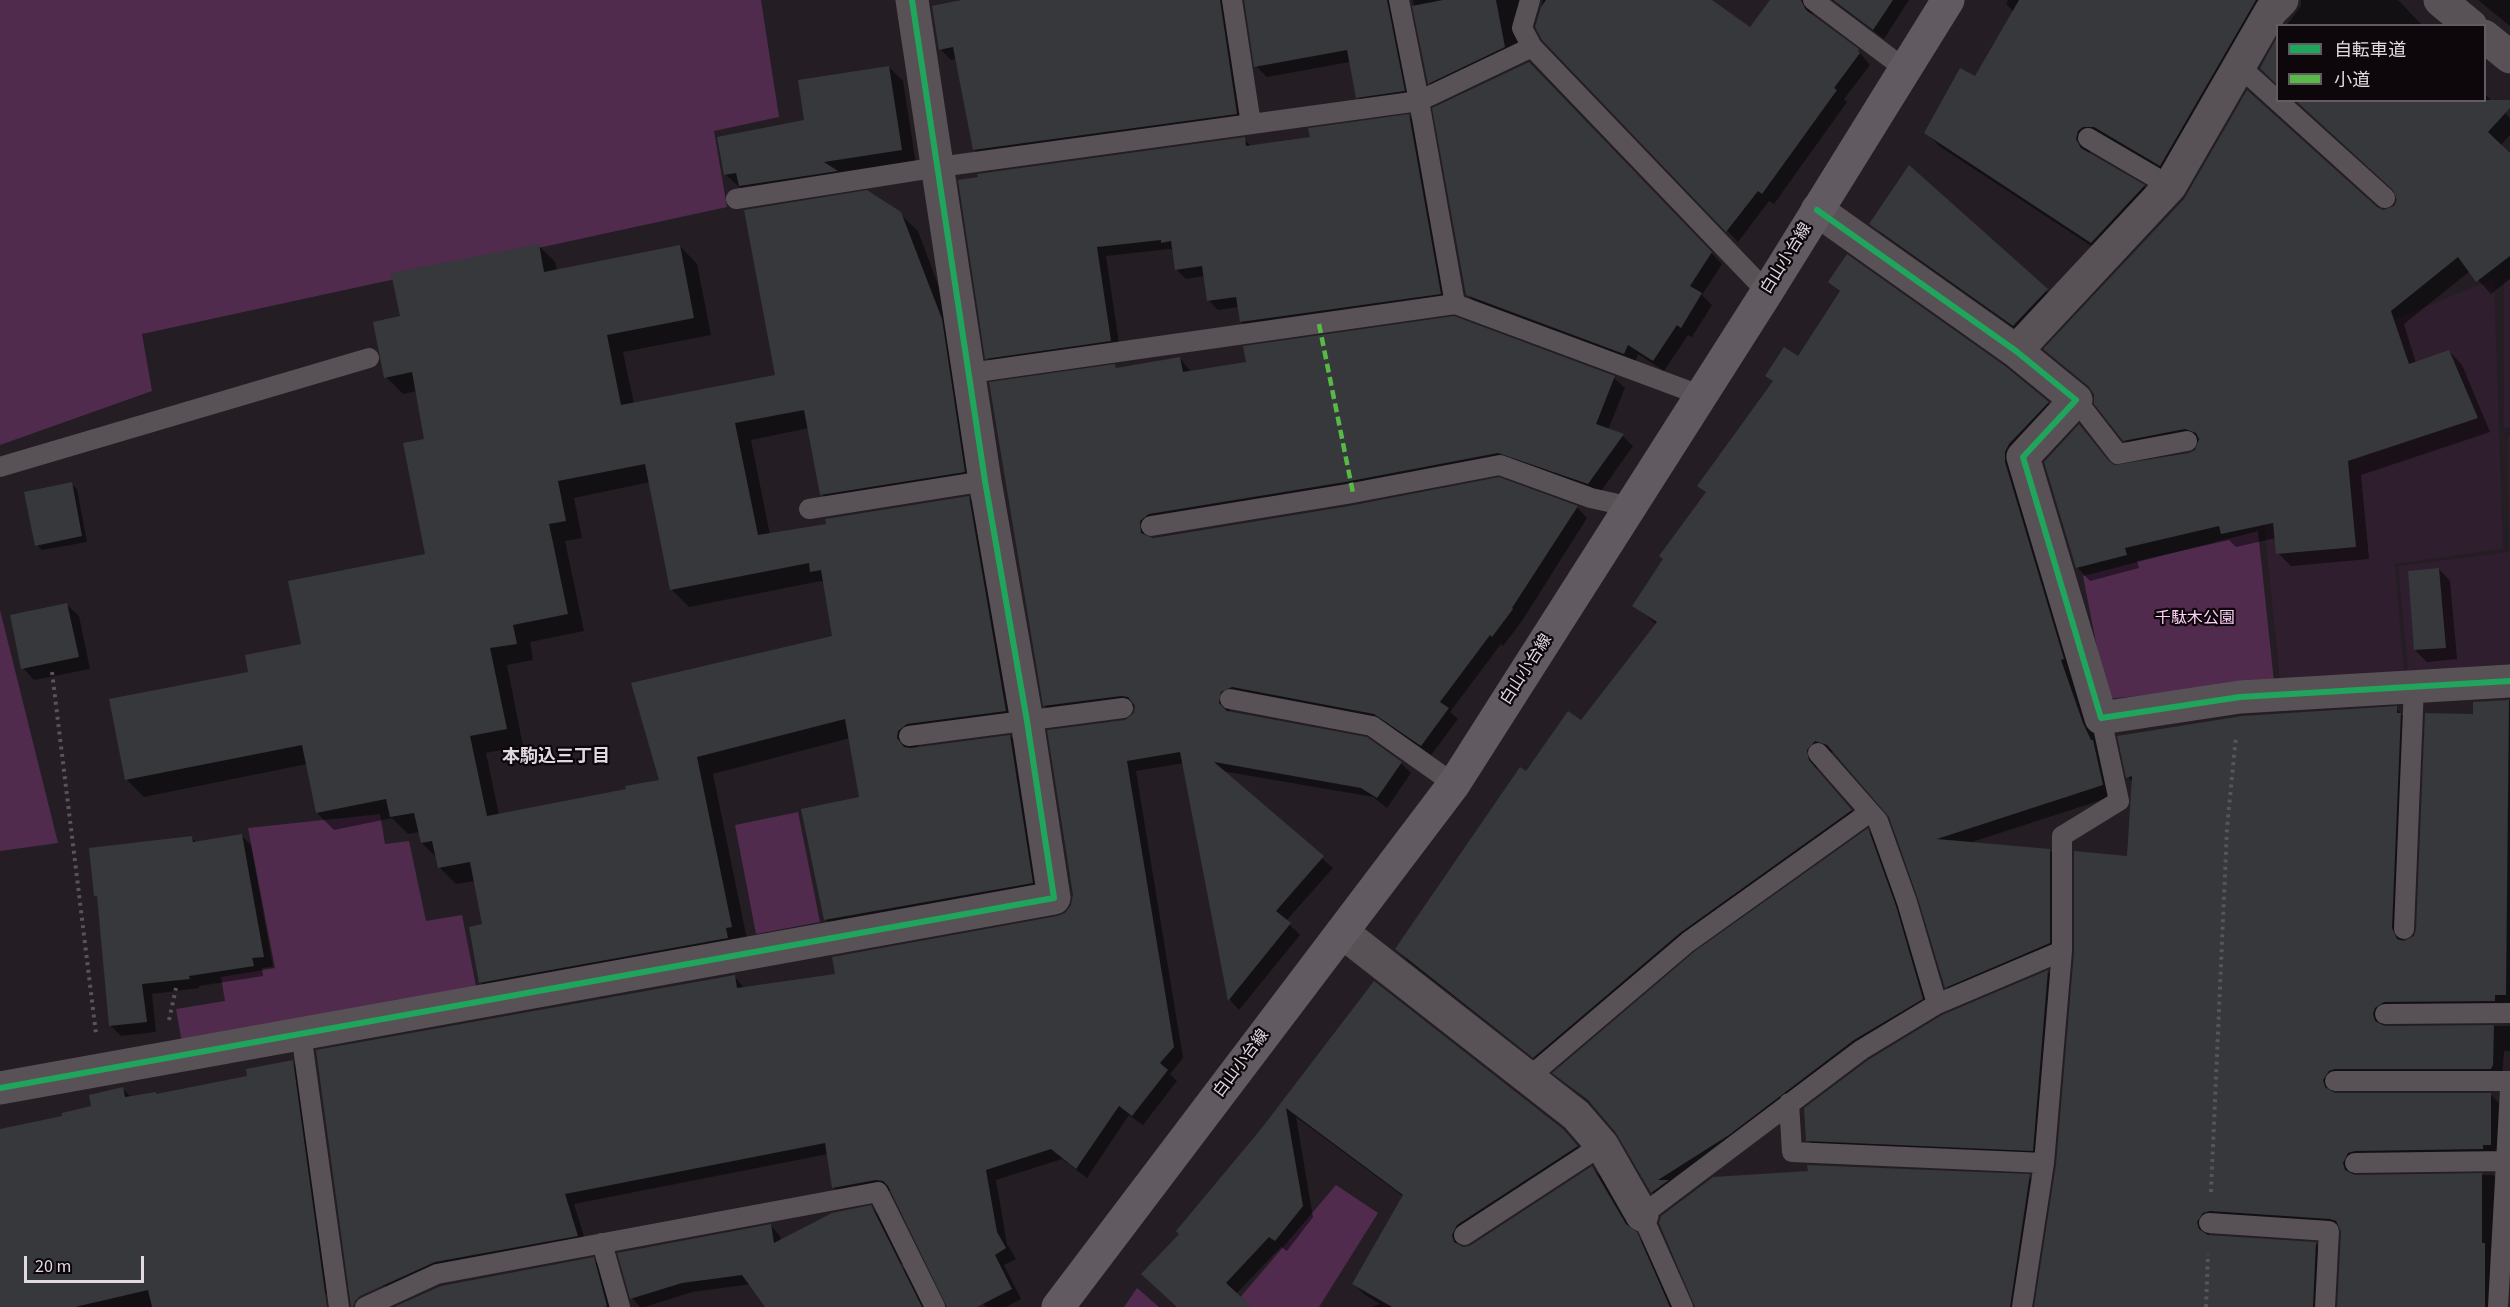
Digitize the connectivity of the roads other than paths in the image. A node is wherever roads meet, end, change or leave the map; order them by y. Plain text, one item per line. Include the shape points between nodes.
1 (912, 0) edge
2 (1232, 0) edge
3 (1399, 0) edge
4 (1530, 0) edge
5 (1813, 0) edge
6 (1948, 0) edge
7 (2282, 0) edge
8 (2440, 0) edge
9 (2469, 24) edge
10 (2486, 38) edge
11 (1532, 47) junction
12 (2510, 57) edge
13 (2239, 66) junction
14 (1905, 69) junction
15 (2276, 99) edge
16 (1419, 101) junction
17 (2279, 102) edge
18 (1251, 124) junction
19 (2088, 138) dead end
20 (939, 167) junction
21 (2169, 186) junction
22 (2385, 198) dead end
23 (736, 199) dead end
24 (1817, 210) junction
25 (1767, 292) junction
26 (1455, 304) junction
27 (2016, 351) junction
28 (369, 358) dead end
29 (970, 374) junction
30 (1700, 395) junction
31 (2076, 400) junction
32 (2187, 441) dead end
33 (0, 467) edge
34 (985, 482) junction
35 (1631, 507) junction
36 (809, 509) dead end
37 (1151, 526) dead end
38 (2510, 681) edge
39 (2414, 686) junction
40 (1230, 699) dead end
41 (1123, 708) dead end
42 (2101, 718) junction
43 (1027, 720) junction
44 (909, 736) dead end
45 (1818, 753) dead end
46 (1454, 783) junction
47 (1870, 812) junction
48 (2404, 929) dead end
49 (1342, 932) junction
50 (2062, 951) junction
51 (1937, 1004) junction
52 (2510, 1013) edge
53 (2385, 1014) dead end
54 (301, 1033) junction
55 (1529, 1077) junction
56 (2335, 1081) dead end
57 (2510, 1081) edge
58 (0, 1088) edge
59 (2510, 1090) edge
60 (1789, 1103) junction
61 (1602, 1146) junction
62 (2044, 1163) junction
63 (2355, 1163) dead end
64 (2507, 1170) edge
65 (1642, 1215) junction
66 (2210, 1223) road end
67 (1464, 1234) dead end
68 (602, 1243) junction
69 (339, 1307) edge
70 (365, 1307) edge
71 (620, 1307) edge
72 (935, 1307) edge
73 (1058, 1307) edge
74 (1683, 1307) edge
75 (2022, 1307) edge
76 (2325, 1307) edge
77 (2499, 1307) edge

1 - 20 street
2 - 18 lane
3 - 16 lane
4 - 11 lane via 1522,28
5 - 14 lane
6 - 14 main road, 白山小台線
7 - 13 street via 2271,11
8 - 9 street
10 - 12 street
11 - 16 lane
11 - 25 lane
13 - 15 lane
13 - 21 street
14 - 24 main road, 白山小台線
16 - 18 lane
16 - 26 lane
17 - 22 lane
18 - 20 lane
19 - 21 lane
20 - 23 lane
20 - 29 street
21 - 27 street
24 - 25 main road, 白山小台線
24 - 27 street
25 - 30 main road, 白山小台線
26 - 29 lane
26 - 30 lane
27 - 31 street
28 - 33 lane
29 - 34 street
30 - 35 main road, 白山小台線
31 - 32 lane via 2118,453
31 - 42 street via 2022,457
34 - 36 lane
34 - 43 street
35 - 37 lane via 1591,498 1500,465
35 - 46 main road, 白山小台線
38 - 39 street
39 - 42 street via 2240,697
39 - 48 lane
40 - 46 lane via 1372,726
41 - 43 lane
42 - 50 lane via 2119,801 2062,836
43 - 44 lane
43 - 54 street via 1054,898
45 - 47 lane
46 - 49 main road, 白山小台線
47 - 51 lane via 1878,821 1907,902
47 - 55 lane via 1688,942
49 - 55 street
49 - 73 main road, 白山小台線
50 - 51 lane
50 - 62 lane
51 - 60 lane via 1861,1050
52 - 53 lane
54 - 58 street
54 - 69 lane
55 - 61 street via 1576,1115
56 - 57 lane
59 - 64 lane
60 - 62 lane via 1792,1152
60 - 65 lane
61 - 65 street
61 - 67 lane
62 - 75 lane
63 - 64 lane
64 - 77 lane
65 - 74 lane
66 - 76 lane via 2329,1231
68 - 70 lane via 437,1274
68 - 71 lane
68 - 72 lane via 878,1192

